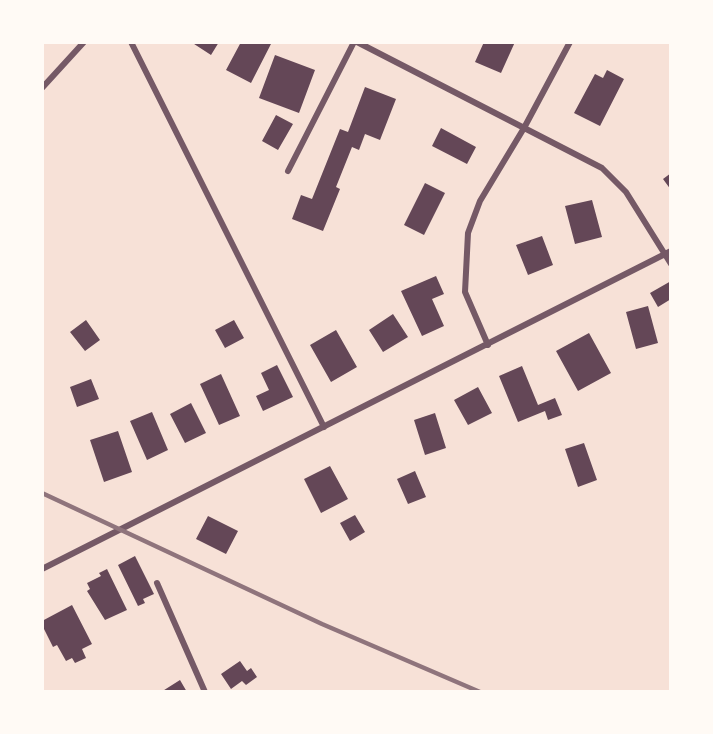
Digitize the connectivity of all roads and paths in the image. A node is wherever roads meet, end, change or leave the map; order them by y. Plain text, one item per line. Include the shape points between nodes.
1 (84, 42) edge
2 (131, 42) edge
3 (355, 42) edge
4 (570, 42) edge
5 (42, 88) edge
6 (524, 128) junction
7 (288, 171) dead end
8 (668, 253) edge
9 (671, 264) edge
10 (488, 345) junction
11 (324, 427) junction
12 (42, 568) edge
13 (157, 583) dead end
14 (205, 692) edge

1 - 5 street
2 - 11 street
3 - 6 street
3 - 7 street
4 - 6 street
6 - 8 street via 615,178
6 - 10 street via 480,201 468,233 465,292
8 - 9 street
8 - 10 street
10 - 11 street
11 - 12 street
13 - 14 street

